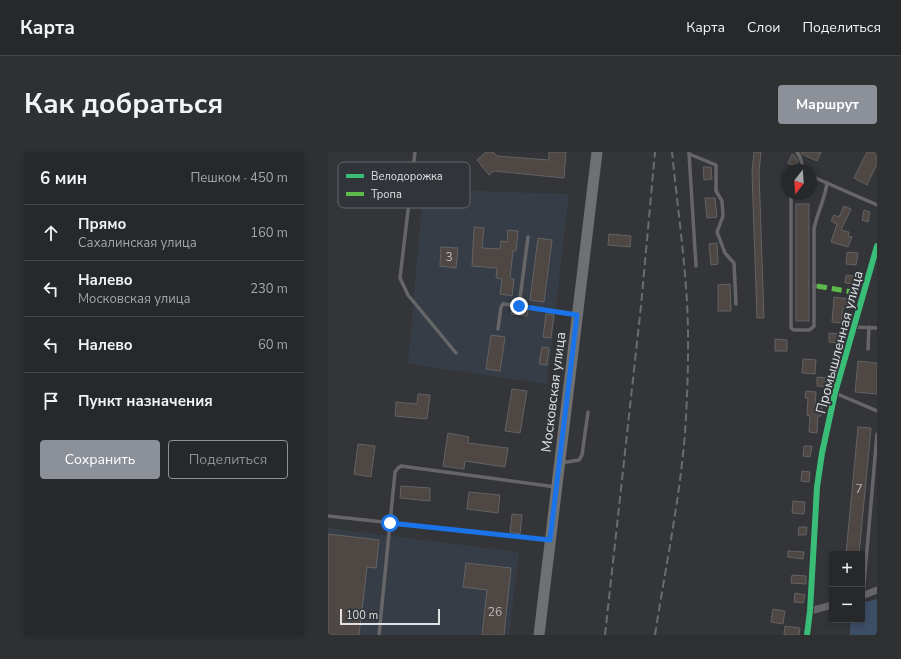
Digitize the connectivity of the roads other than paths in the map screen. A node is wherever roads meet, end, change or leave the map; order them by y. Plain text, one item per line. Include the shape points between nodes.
1 (415, 152) edge
2 (597, 152) edge
3 (797, 152) edge
4 (689, 153) edge
5 (414, 162) edge
6 (802, 164) edge
7 (817, 179) edge
8 (827, 183) junction
9 (791, 200) edge
10 (877, 205) edge
11 (408, 208) edge
12 (528, 238) dead end
13 (877, 246) edge
14 (696, 266) dead end
15 (736, 304) dead end
16 (519, 306) junction
17 (577, 315) junction
18 (854, 327) junction
19 (869, 327) junction
20 (877, 328) edge
21 (498, 329) dead end
22 (868, 349) dead end
23 (456, 353) dead end
24 (836, 393) junction
25 (877, 411) edge
26 (588, 412) dead end
27 (877, 434) edge
28 (560, 463) junction
29 (557, 487) junction
30 (328, 516) edge
31 (390, 523) junction
32 (550, 540) junction
33 (863, 587) edge
34 (877, 590) edge
35 (865, 595) edge
36 (829, 606) edge
37 (810, 611) junction
38 (379, 635) edge
39 (539, 635) edge
40 (807, 635) edge

1 - 5 lane
2 - 17 main road, Московская улица
3 - 6 lane
4 - 14 lane
4 - 15 lane via 716,165 716,191 722,201 723,216 717,232 725,253 734,263
7 - 8 lane
8 - 9 lane via 814,229 814,326 809,330 791,328
8 - 10 lane
11 - 23 lane via 400,278 408,295
12 - 16 lane
13 - 18 street, Промышленная улица
16 - 17 lane
16 - 21 lane via 503,304
17 - 28 main road, Московская улица
18 - 19 lane
18 - 24 street, Промышленная улица
19 - 20 lane
19 - 22 lane
24 - 25 lane
24 - 37 street, Промышленная улица via 817,487
26 - 28 lane via 581,458
27 - 33 lane
28 - 29 main road, Московская улица
29 - 31 lane via 401,466 395,472
29 - 32 main road, Московская улица
30 - 31 lane
31 - 32 lane
31 - 38 lane
32 - 39 main road, Московская улица
34 - 35 street
36 - 37 street
37 - 40 street, Промышленная улица

